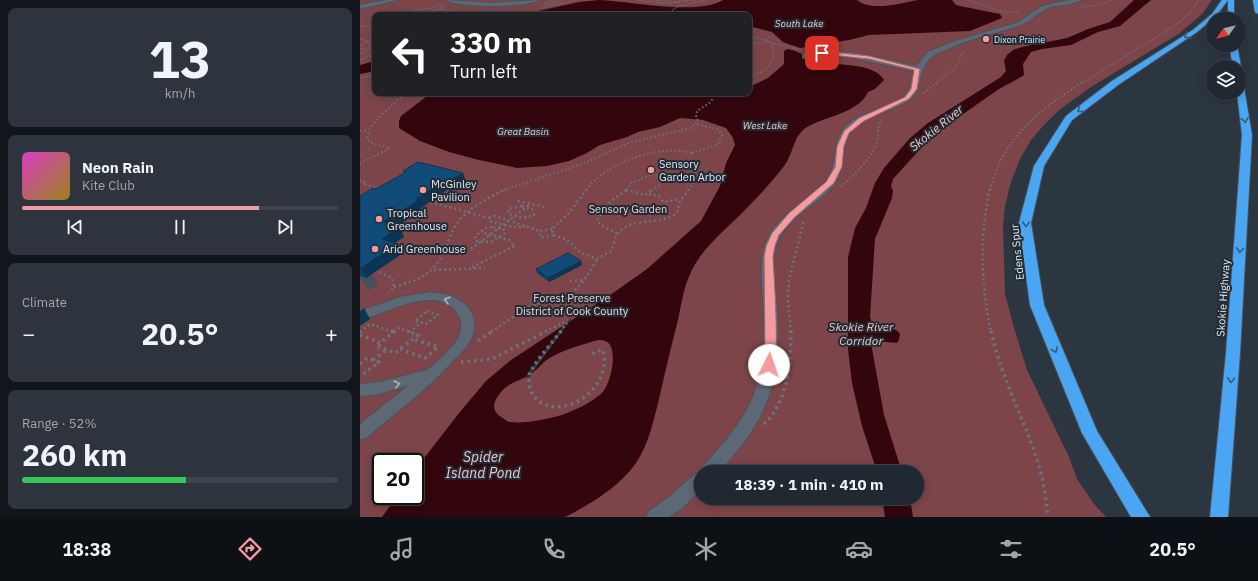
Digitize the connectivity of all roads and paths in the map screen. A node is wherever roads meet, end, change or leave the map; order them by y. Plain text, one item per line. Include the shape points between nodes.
1 (395, 0) edge
2 (536, 0) edge
3 (636, 0) edge
4 (654, 0) edge
5 (695, 0) edge
6 (707, 0) edge
7 (968, 0) edge
8 (1078, 0) edge
9 (1113, 0) edge
10 (1199, 0) edge
11 (1225, 0) edge
12 (1231, 0) edge
13 (1256, 0) edge
14 (680, 2) junction
15 (448, 3) edge
16 (360, 7) edge
17 (423, 8) junction
18 (430, 8) junction
19 (1076, 8) dead end
20 (433, 11) junction
21 (417, 12) edge
22 (425, 12) edge
23 (430, 12) edge
24 (439, 12) edge
25 (671, 12) edge
26 (1231, 12) edge
27 (1258, 12) edge
28 (1012, 14) dead end
29 (360, 26) edge
30 (372, 28) edge
31 (752, 36) edge
32 (770, 36) dead end
33 (360, 39) edge
34 (367, 41) junction
35 (768, 41) junction
36 (371, 42) joint
37 (752, 44) edge
38 (772, 44) junction
39 (815, 45) dead end
40 (967, 46) dead end
41 (360, 48) edge
42 (372, 48) edge
43 (822, 53) junction
44 (360, 54) edge
45 (372, 54) edge
46 (833, 54) junction
47 (806, 56) dead end
48 (360, 60) edge
49 (918, 69) junction
50 (372, 76) edge
51 (752, 76) edge
52 (360, 78) edge
53 (921, 95) dead end
54 (403, 96) edge
55 (715, 96) edge
56 (1242, 100) edge
57 (884, 119) dead end
58 (696, 124) junction
59 (367, 130) junction
60 (360, 131) edge
61 (692, 152) junction
62 (360, 164) edge
63 (360, 181) edge
64 (384, 190) edge
65 (626, 190) junction
66 (837, 191) dead end
67 (649, 193) junction
68 (680, 199) junction
69 (518, 201) dead end
70 (430, 202) dead end
71 (531, 204) junction
72 (527, 207) junction
73 (544, 208) dead end
74 (467, 212) junction
75 (516, 216) junction
76 (804, 217) dead end
77 (490, 218) junction
78 (510, 221) junction
79 (504, 225) junction
80 (525, 227) junction
81 (498, 229) junction
82 (552, 230) junction
83 (540, 231) junction
84 (481, 232) junction
85 (617, 234) junction
86 (490, 235) junction
87 (553, 235) junction
88 (499, 237) junction
89 (480, 242) junction
90 (472, 249) dead end
91 (596, 259) junction
92 (472, 267) junction
93 (378, 268) dead end
94 (485, 268) dead end
95 (433, 270) junction
96 (585, 280) junction
97 (570, 281) dead end
98 (394, 287) junction
99 (387, 295) dead end
100 (360, 316) edge
101 (421, 322) junction
102 (394, 332) junction
103 (409, 332) junction
104 (360, 333) edge
105 (412, 339) junction
106 (381, 342) junction
107 (475, 345) dead end
108 (400, 349) junction
109 (386, 350) junction
110 (590, 356) dead end
111 (373, 360) junction
112 (456, 360) junction
113 (360, 364) edge
114 (360, 371) edge
115 (433, 374) junction
116 (360, 390) edge
117 (748, 424) junction
118 (360, 433) edge
119 (715, 465) edge
120 (694, 485) edge
121 (655, 517) edge
122 (1048, 517) edge
123 (1141, 517) edge
124 (1219, 517) edge

1 - 16 lane
2 - 15 lane via 495,6
3 - 14 path via 660,4
4 - 14 path
5 - 14 path
6 - 25 path via 675,8
7 - 28 path via 977,5
8 - 49 lane via 1044,7 1021,23 947,46 926,57
9 - 19 path
10 - 122 path via 1189,14 1171,28 1068,90 1031,119 1015,138 1000,163 986,200 981,254 992,331 1006,378 1033,446 1044,485
11 -> 123 highway, Edens Spur via 1214,15 1195,31 1116,83 1069,118 1039,166 1025,223 1037,305 1090,433
12 - 26 highway
13 - 27 highway
15 - 18 path
15 - 20 path
17 - 18 path
17 - 21 path via 417,9
17 - 22 path
18 - 20 path
20 - 23 path
20 - 24 path
29 - 30 path
31 - 35 path
32 - 35 path
33 - 34 path
34 - 36 path
34 - 41 path
35 - 37 path
35 - 38 path
36 - 41 path via 369,48
38 - 43 path
38 - 51 path via 773,61
39 - 46 lane
40 - 53 path via 955,68
42 - 44 path
43 - 46 lane
43 - 47 lane
45 - 48 path
46 - 49 lane via 869,58
49 - 117 lane via 914,89 907,98 862,120 846,132 838,167 832,179 823,190 792,215 775,235 768,257 771,350 767,380
50 - 52 path
54 - 59 path
55 - 58 path via 712,102 697,111
56 -> 124 highway, Skokie Highway via 1247,135
57 - 66 path via 878,124 878,138 868,157
58 - 61 path via 717,129 722,138 713,147
58 - 74 path via 687,129 629,144 580,165 511,187
59 - 60 path
59 - 62 path via 366,138 370,142 390,148
61 - 68 path via 689,160 695,168 695,180
61 - 82 path via 655,152 614,166 592,181 569,213
63 - 64 path
65 - 67 path via 645,195
65 - 67 path via 631,182 654,174 660,178 661,183
65 - 85 path via 614,198 597,220
67 - 68 path via 659,196 663,202
68 - 85 path via 679,210 673,216 640,222
69 - 71 path
70 - 74 path
71 - 72 path
71 - 73 path
72 - 75 path
72 - 75 path via 532,208 534,215 522,218
72 - 75 path via 508,208 509,214
74 - 77 path
74 - 95 path via 453,228 444,252
75 - 78 path
76 - 117 path via 788,288 791,341 783,388 778,406 768,422 760,425
77 - 78 path via 495,216
77 - 79 path via 489,221
78 - 79 path
78 - 80 path
79 - 80 path
79 - 81 path
80 - 83 path
81 - 84 path via 486,228
81 - 86 path
81 - 88 path via 505,230
82 - 83 path
82 - 87 path
83 - 87 path via 541,238
84 - 86 path
84 - 89 path via 475,236 476,241
85 - 91 path via 611,251
86 - 88 path
86 - 89 path
87 - 91 path via 567,239 580,253
88 - 89 path via 494,242
88 - 92 path via 509,240 516,248
89 - 90 path
91 - 96 path
92 - 94 path
92 - 95 path
93 - 98 path via 375,271 392,278
95 - 98 path via 415,282
96 - 97 path
96 - 107 path via 564,297 543,302 517,314
98 - 99 path
112 -> 100 lane via 468,327 468,317 456,302 430,296 413,297 395,301
101 - 101 path via 416,321 427,311 438,315 426,324
101 - 103 path
102 - 103 path via 399,328
102 - 104 path via 370,324
102 - 106 path
103 - 105 path via 418,335
104 - 106 path
105 - 108 path
105 - 108 path via 438,347 425,358
106 - 109 path via 376,346
108 - 109 path via 395,353
109 - 111 path
110 - 112 path via 597,350 603,350 602,374 596,388 586,397 563,406 546,406 537,401 528,385 529,374 569,320 492,359 482,362
111 - 113 path via 367,358
111 - 114 path via 379,362 365,373
112 - 115 lane
116 -> 115 lane via 382,388
115 - 118 lane
117 - 119 lane
120 - 121 lane

